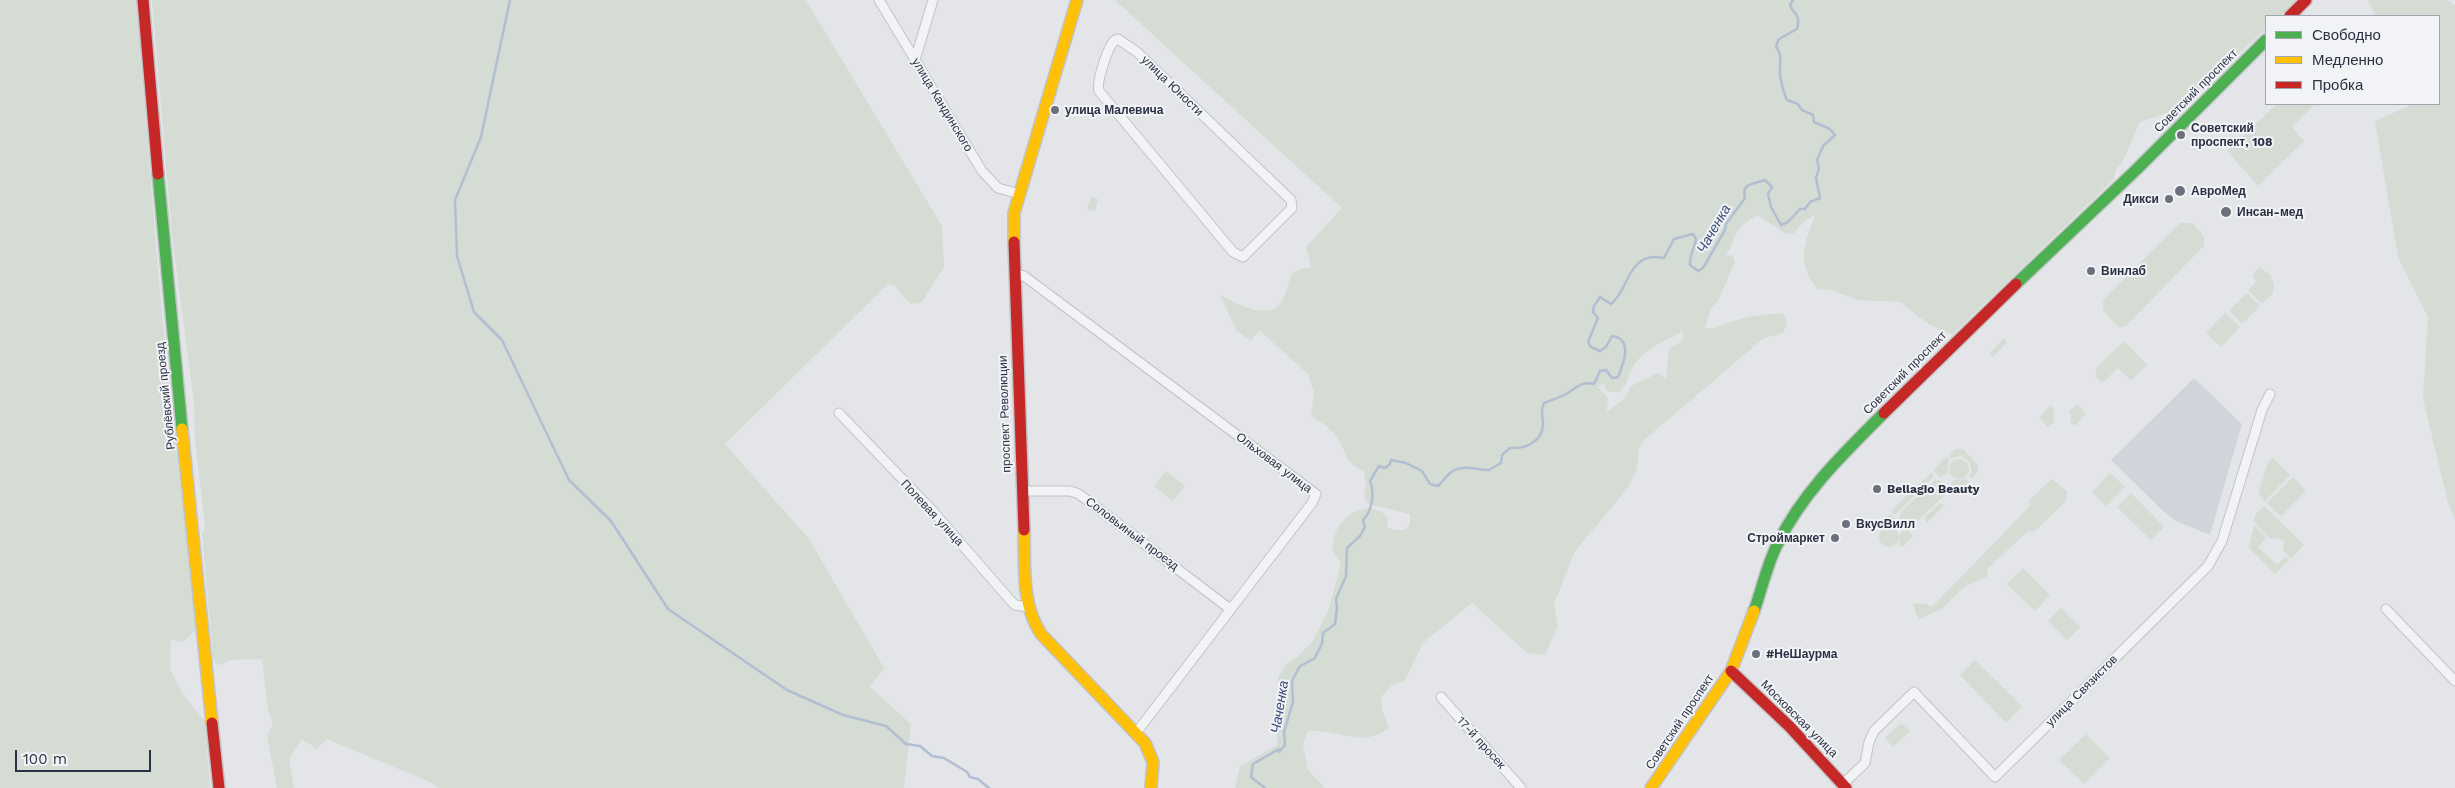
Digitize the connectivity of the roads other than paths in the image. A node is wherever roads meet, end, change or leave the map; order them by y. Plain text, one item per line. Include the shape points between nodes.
1 (143, 0) edge
2 (879, 0) edge
3 (933, 0) edge
4 (1077, 0) edge
5 (2306, 0) edge
6 (2291, 15) edge
7 (2265, 41) edge
8 (915, 60) junction
9 (1019, 194) junction
10 (1206, 218) joint
11 (1014, 274) junction
12 (2270, 394) dead end
13 (839, 412) dead end
14 (1022, 491) junction
15 (1028, 607) junction
16 (1230, 609) junction
17 (2386, 610) dead end
18 (1731, 671) junction
19 (2455, 681) edge
20 (1440, 697) dead end
21 (1136, 733) junction
22 (1844, 786) edge
23 (220, 788) edge
24 (1151, 788) edge
25 (1521, 788) edge
26 (1651, 788) edge

1 - 23 street, Рублёвский проезд via 164,250
2 - 8 street, улица Кандинского
3 - 8 street
4 - 9 street, проспект Революции
5 - 6 street
7 - 18 street, Советский проспект via 1834,463 1801,504 1776,544
8 - 9 street, улица Кандинского via 987,179 998,188
9 - 11 street, проспект Революции via 1014,213
10 - 10 street, улица Юности via 1099,91 1098,83 1110,45 1115,40 1137,52 1286,194 1292,204 1292,208 1243,257 1233,252
11 - 14 street, проспект Революции
11 - 16 street, Ольховая улица via 1024,276 1316,494
12 - 22 street, улица Связистов via 2222,541 2208,566 1995,777 1914,692 1874,731 1865,763
13 - 15 street, Полевая улица via 1010,600 1015,605
14 - 15 street, проспект Революции
14 - 16 street, Соловьиный проезд via 1074,491
15 - 21 street, проспект Революции via 1041,634
16 - 21 street, Ольховая улица
17 - 19 street
18 - 22 street, Московская улица
18 - 26 street, Советский проспект
20 - 25 street, 17-й просек
21 - 24 street, проспект Революции via 1150,751 1153,762

